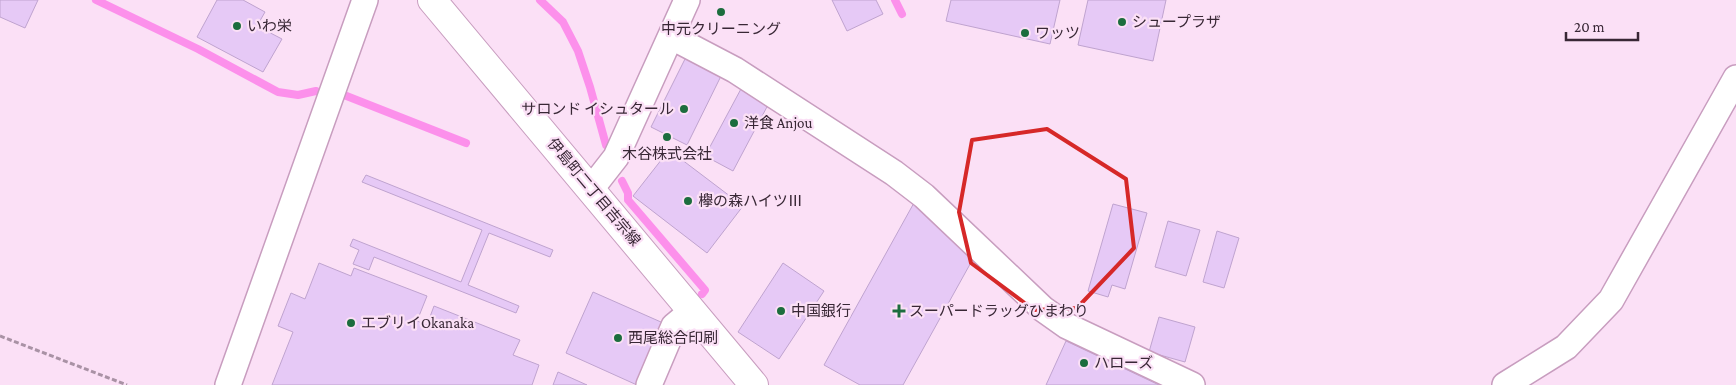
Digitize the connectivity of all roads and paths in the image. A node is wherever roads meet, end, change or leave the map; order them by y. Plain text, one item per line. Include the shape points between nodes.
1 (365, 0) edge
2 (432, 0) edge
3 (687, 0) edge
4 (672, 36) junction
5 (1736, 78) edge
6 (591, 189) junction
7 (692, 311) junction
8 (0, 336) edge
9 (127, 385) edge
10 (228, 385) edge
11 (649, 385) edge
12 (754, 385) edge
13 (1192, 385) edge
14 (1505, 385) edge

1 - 10 street
2 - 6 street, 伊島町二丁目吉宗線
3 - 4 street
4 - 6 street via 616,157
4 - 13 street via 735,70 894,173 924,196 1043,309 1067,326
5 - 14 street via 1610,300 1566,347
6 - 7 street, 伊島町二丁目吉宗線
7 - 11 street via 674,326
7 - 12 street, 伊島町二丁目吉宗線
8 - 9 path

